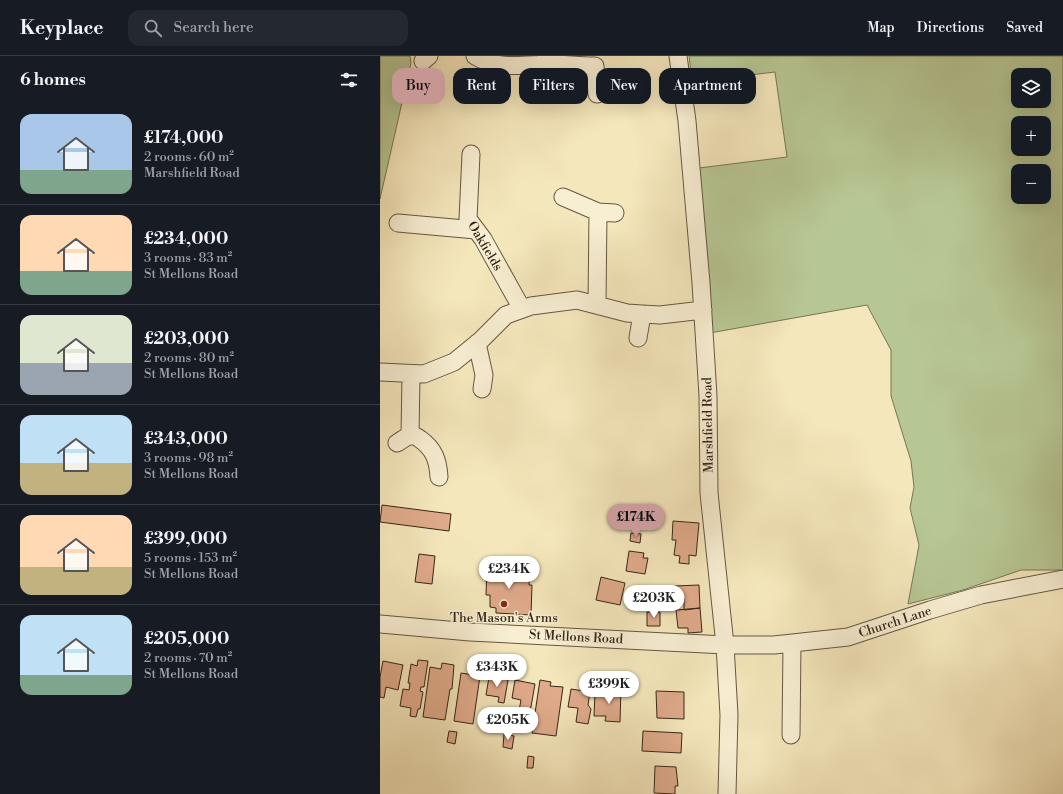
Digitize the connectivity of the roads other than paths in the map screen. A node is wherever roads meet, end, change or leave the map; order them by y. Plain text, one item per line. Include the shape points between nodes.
1 (475, 56) edge
2 (678, 56) edge
3 (596, 80) edge
4 (471, 154) dead end
5 (563, 197) dead end
6 (598, 212) junction
7 (615, 213) dead end
8 (398, 223) dead end
9 (476, 230) junction
10 (597, 305) junction
11 (522, 309) junction
12 (703, 310) junction
13 (642, 314) junction
14 (638, 338) dead end
15 (477, 343) junction
16 (380, 372) edge
17 (411, 374) junction
18 (482, 389) dead end
19 (440, 477) dead end
20 (1063, 579) edge
21 (380, 624) edge
22 (792, 644) junction
23 (725, 645) junction
24 (791, 735) dead end
25 (727, 794) edge

1 - 3 street via 486,62 509,66 595,66
2 - 12 street, Marshfield Road via 687,120
4 - 9 street, Oakfields via 468,219
5 - 6 street
6 - 7 street
6 - 10 street
8 - 9 street
9 - 11 street, Oakfields
10 - 11 street via 577,300
10 - 13 street
11 - 15 street via 506,314
12 - 13 street via 660,315
12 - 23 street, Marshfield Road via 708,396 709,493
13 - 14 street
15 - 17 street via 454,362 424,374
15 - 18 street via 484,375
16 - 17 street
17 - 19 street via 404,439 416,436 428,445 435,454
20 - 22 street, Church Lane via 981,595 848,637
21 - 23 street, St Mellons Road via 470,632
22 - 23 street, Church Lane
22 - 24 street
23 - 25 street, Marshfield Road via 729,715

